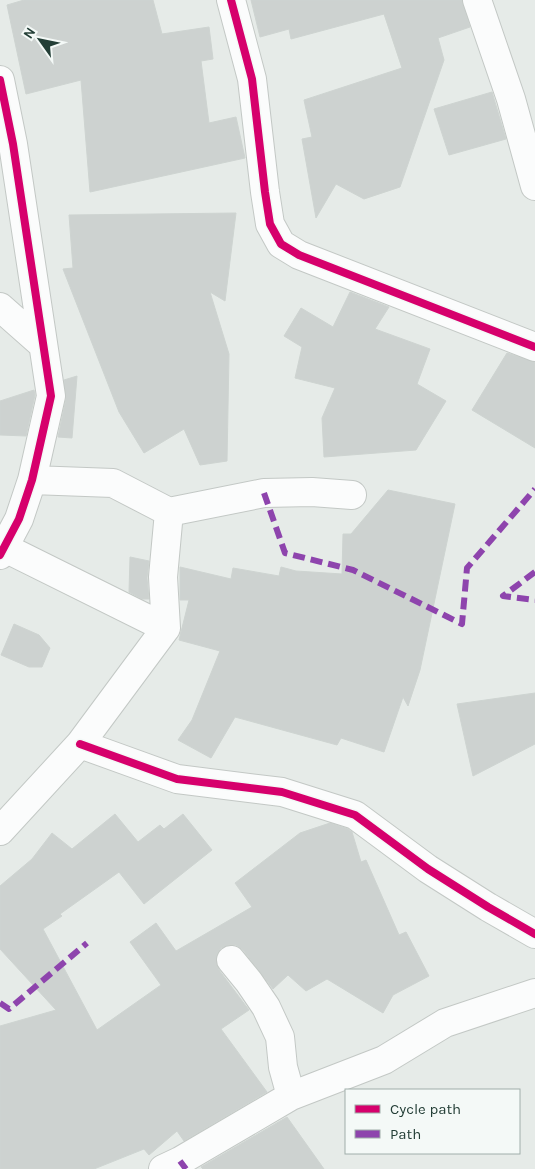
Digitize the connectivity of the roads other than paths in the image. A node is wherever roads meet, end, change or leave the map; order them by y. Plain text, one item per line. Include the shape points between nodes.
1 (231, 0) edge
2 (477, 0) edge
3 (0, 80) edge
4 (535, 186) edge
5 (0, 308) edge
6 (43, 344) junction
7 (535, 347) edge
8 (32, 480) junction
9 (352, 495) dead end
10 (169, 512) junction
11 (2, 552) edge
12 (166, 628) junction
13 (80, 744) junction
14 (0, 831) edge
15 (535, 934) edge
16 (231, 960) dead end
17 (535, 993) edge
18 (291, 1096) junction
19 (163, 1169) edge

1 - 7 street via 252,79 270,224 281,244 300,255
2 - 4 street via 511,99
3 - 6 street via 13,144
5 - 6 street
6 - 8 street via 52,396
8 - 10 street via 113,483
8 - 11 street via 19,519
9 - 10 street via 264,493
10 - 12 street via 163,577
11 - 12 street
12 - 13 street
13 - 14 street
13 - 15 street via 177,779 282,792 355,815 428,869
16 - 18 street via 250,982 280,1037 283,1067
17 - 18 street via 445,1023 384,1060
18 - 19 street

